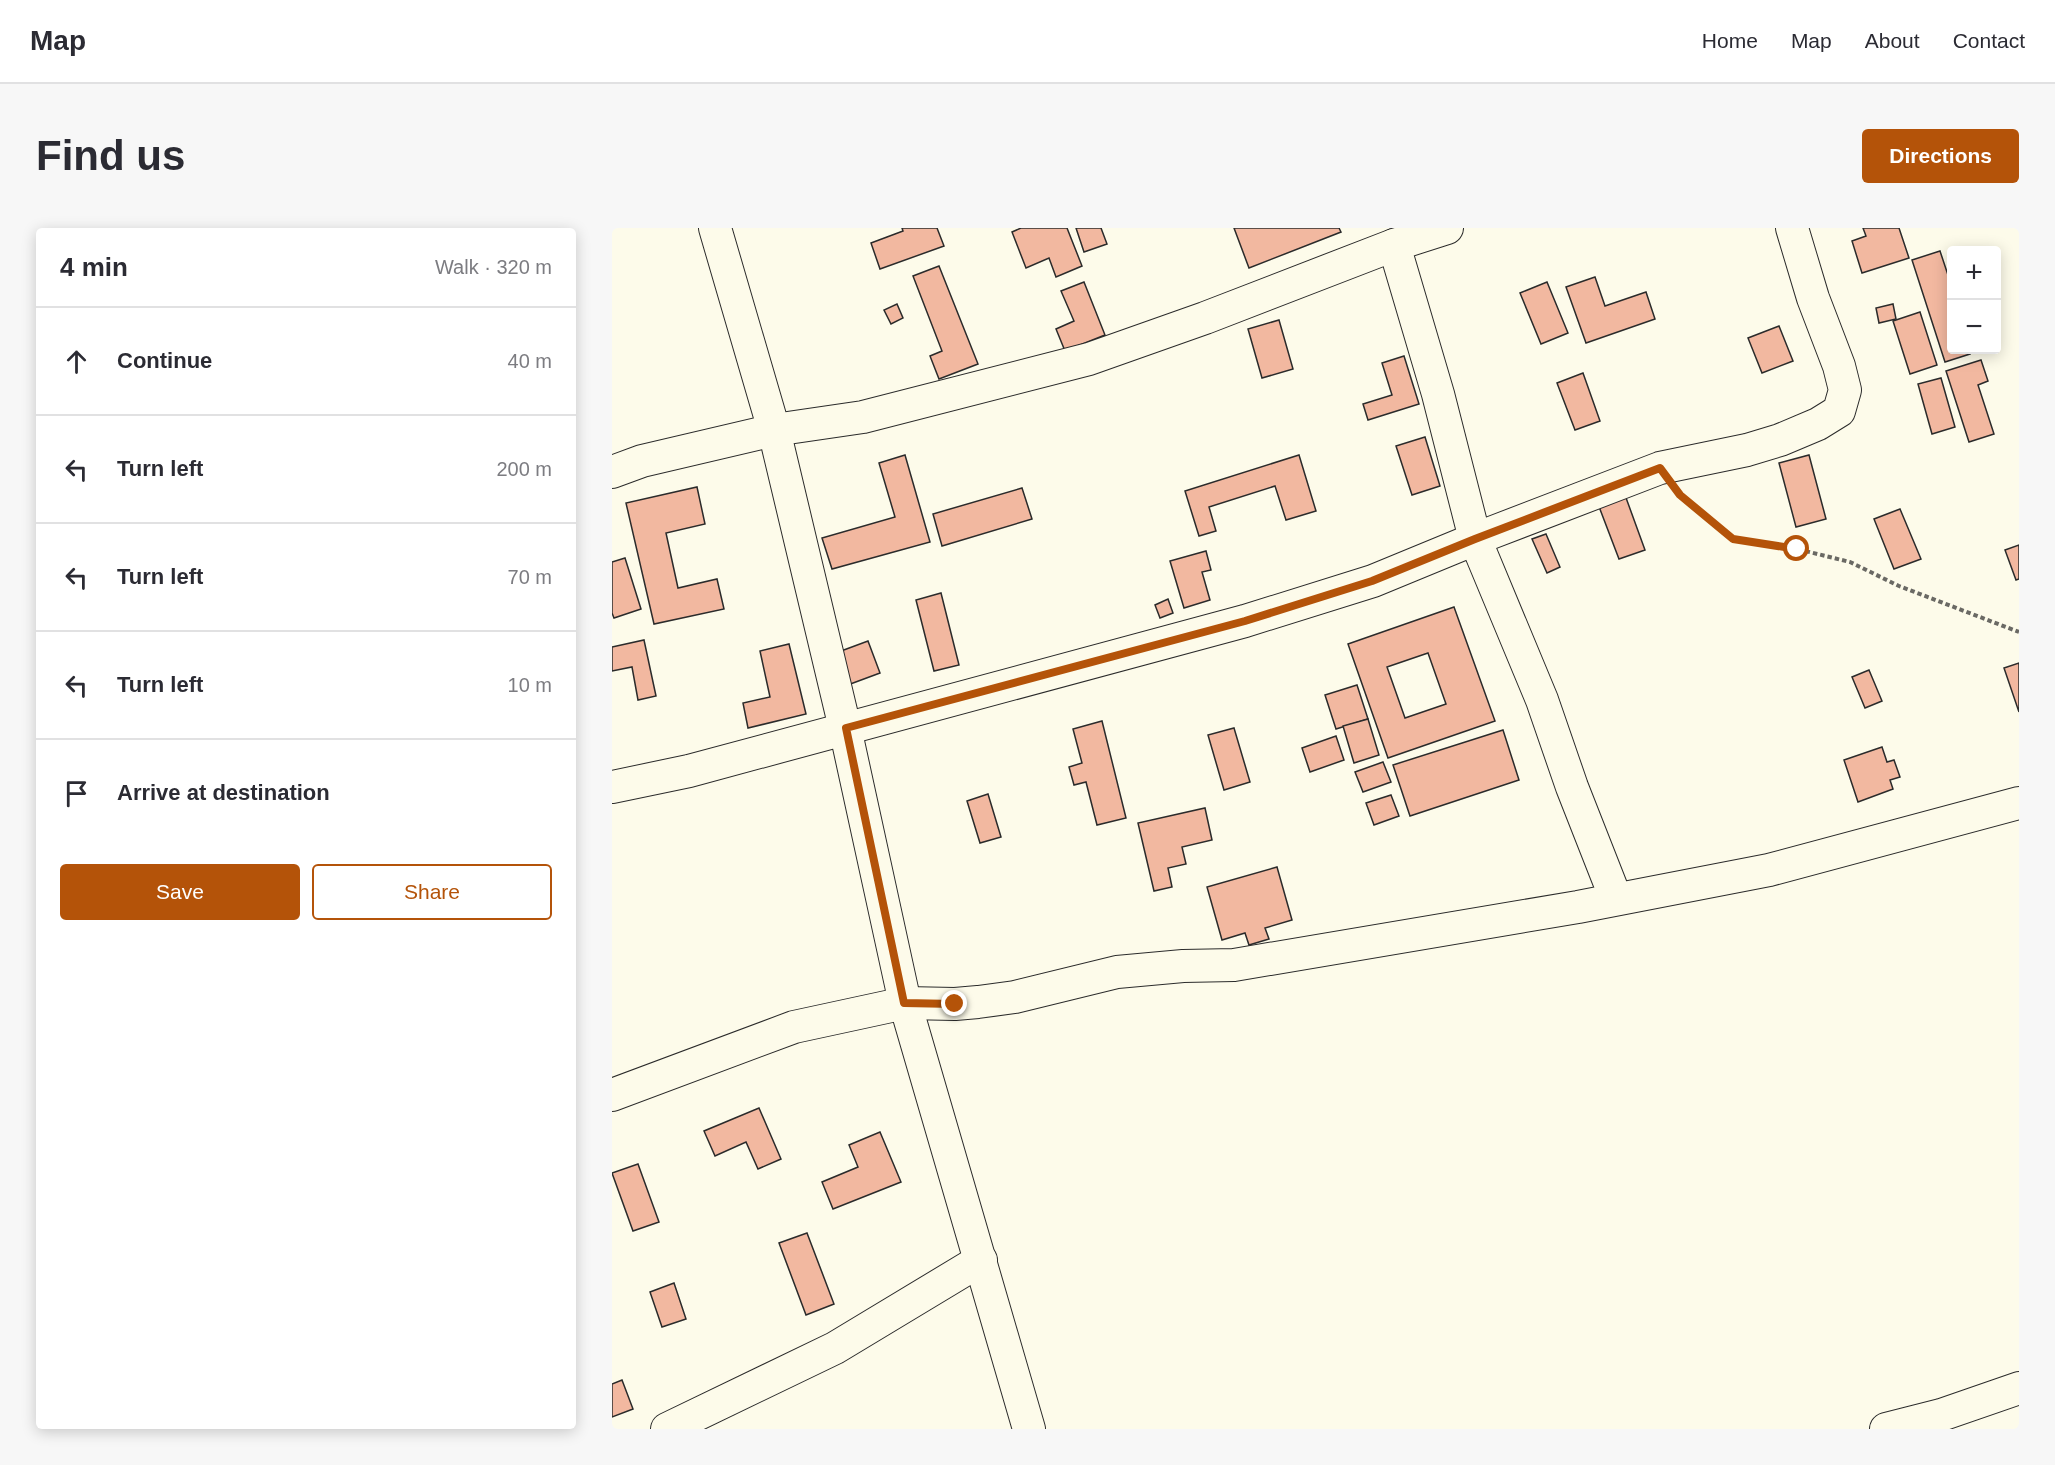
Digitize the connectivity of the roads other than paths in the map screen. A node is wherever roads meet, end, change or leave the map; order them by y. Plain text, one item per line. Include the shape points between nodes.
1 (715, 228) edge
2 (1447, 228) edge
3 (1792, 228) edge
4 (1394, 245) junction
5 (774, 430) junction
6 (612, 472) edge
7 (1475, 539) junction
8 (846, 728) junction
9 (612, 787) edge
10 (2019, 803) edge
11 (1616, 899) junction
12 (904, 1003) junction
13 (612, 1095) edge
14 (981, 1260) junction
15 (2019, 1388) edge
16 (667, 1429) edge
17 (1029, 1429) edge
18 (1886, 1429) edge

1 - 5 street
2 - 4 street
3 - 7 street via 1812,298 1839,366 1845,390 1839,411 1818,424 1747,450 1660,468
4 - 5 street via 1089,359 863,417
4 - 7 street
5 - 6 street via 642,461
5 - 8 street
7 - 8 street via 1372,581 1245,621
7 - 11 street via 1542,700
8 - 9 street via 689,771
8 - 12 street
10 - 11 street via 1769,870
11 - 12 street via 1234,965 1117,972 978,1002
12 - 13 street via 794,1027
12 - 14 street
14 - 16 street via 835,1348
14 - 17 street
15 - 18 street

